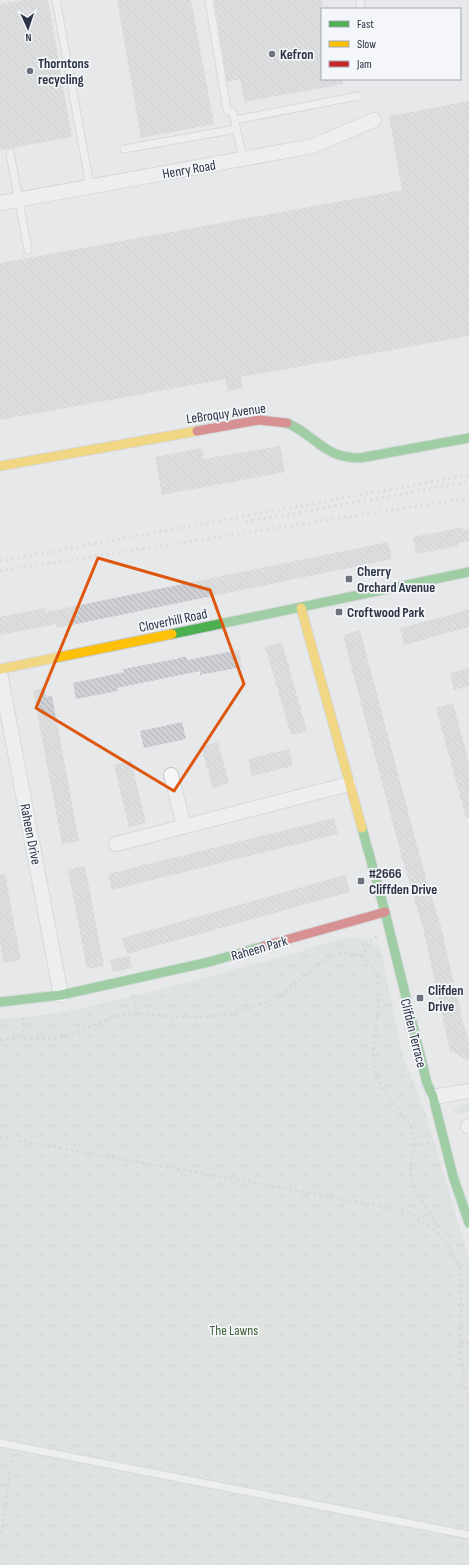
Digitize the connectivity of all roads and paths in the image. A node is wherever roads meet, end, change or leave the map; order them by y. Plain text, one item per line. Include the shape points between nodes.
1 (56, 0) edge
2 (209, 0) edge
3 (358, 96) dead end
4 (234, 120) junction
5 (374, 120) dead end
6 (236, 129) junction
7 (124, 149) dead end
8 (10, 153) dead end
9 (243, 159) junction
10 (90, 186) junction
11 (19, 199) junction
12 (0, 203) edge
13 (28, 250) dead end
14 (469, 438) edge
15 (0, 466) edge
16 (469, 572) edge
17 (301, 608) junction
18 (0, 669) edge
19 (0, 673) edge
20 (171, 775) dead end
21 (349, 784) junction
22 (184, 826) junction
23 (116, 844) dead end
24 (385, 912) junction
25 (390, 932) junction
26 (361, 957) junction
27 (129, 979) junction
28 (61, 995) junction
29 (23, 999) junction
30 (0, 1002) edge
31 (138, 1014) junction
32 (23, 1038) junction
33 (0, 1040) edge
34 (469, 1091) edge
35 (433, 1097) junction
36 (0, 1138) edge
37 (469, 1223) edge
38 (438, 1233) junction
39 (469, 1342) edge
40 (460, 1343) junction
41 (469, 1406) edge
42 (0, 1443) edge
43 (14, 1446) junction
44 (0, 1484) edge
45 (8, 1486) junction
46 (469, 1535) edge
47 (0, 1540) edge

1 - 10 lane
2 - 4 lane via 227,110 233,113
3 - 4 lane
4 - 6 lane
5 - 9 street, Henry Road via 313,146
6 - 7 lane
6 - 9 lane
8 - 11 lane
9 - 10 street, Henry Road
10 - 11 street, Henry Road
11 - 12 street, Henry Road
11 - 13 lane
14 - 15 street, LeBroquy Avenue via 345,459 323,449 293,425 278,420 259,420
16 - 17 street, Cloverhill Road
17 - 18 street, Cloverhill Road
17 - 21 street
19 - 28 street, Raheen Drive
20 - 22 street
21 - 22 street
21 - 24 street
22 - 23 street
24 - 25 street, Clifden Terrace
24 - 27 street, Raheen Park via 209,962
25 - 26 path via 372,939
25 - 35 street, Clifden Terrace via 418,1049
26 - 31 path via 351,952 332,955 276,997 250,1008 220,1016 196,1018
26 - 38 path via 369,964 377,978 380,996 372,1054 374,1067 379,1083 415,1138 411,1166 412,1181 416,1193 431,1214
27 - 28 street, Raheen Park
27 - 31 path
28 - 29 street, Raheen Park
29 - 30 street, Raheen Park
29 - 32 path
31 - 32 path via 109,1018 60,1038
32 - 33 path
34 - 35 street
35 - 37 street, Clifden Terrace via 453,1176
36 - 38 path via 392,1208 408,1212
38 - 40 path via 460,1268
39 - 40 path
40 - 41 path
42 - 43 lane
43 - 45 path
43 - 46 lane
44 - 45 path
45 - 47 path

